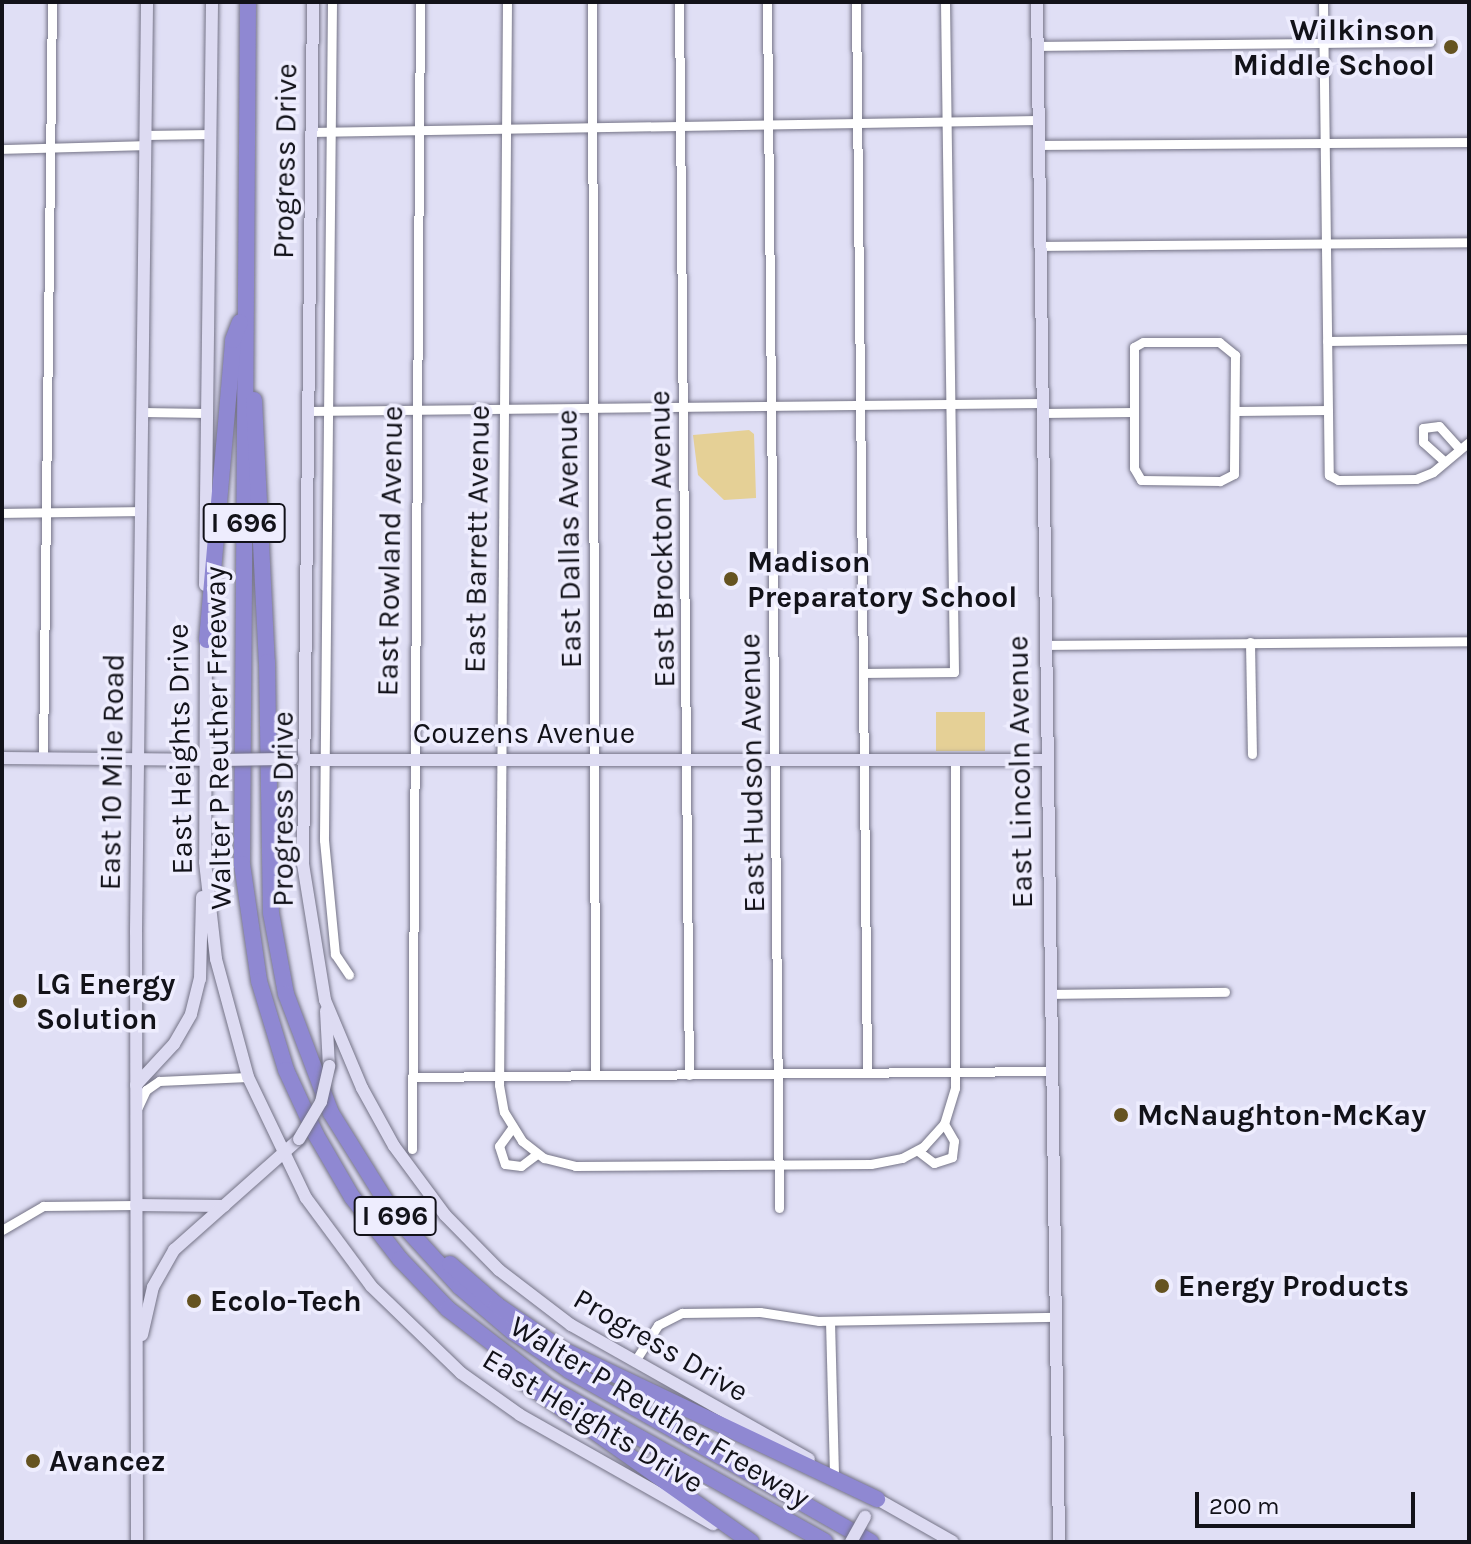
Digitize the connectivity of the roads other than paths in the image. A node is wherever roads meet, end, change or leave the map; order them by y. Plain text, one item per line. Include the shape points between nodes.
1 (52, 2) edge
2 (147, 2) edge
3 (212, 2) edge
4 (248, 2) edge
5 (313, 2) edge
6 (332, 2) edge
7 (420, 2) edge
8 (507, 2) edge
9 (592, 2) edge
10 (679, 2) edge
11 (767, 2) edge
12 (856, 2) edge
13 (945, 2) edge
14 (1037, 2) edge
15 (1323, 2) edge
16 (1430, 42) dead end
17 (1324, 43) junction
18 (1037, 46) junction
19 (1038, 120) junction
20 (947, 122) junction
21 (858, 123) junction
22 (769, 124) junction
23 (680, 125) junction
24 (592, 127) junction
25 (505, 129) junction
26 (418, 130) junction
27 (311, 132) junction
28 (331, 132) junction
29 (211, 134) junction
30 (145, 140) junction
31 (1469, 142) edge
32 (1325, 143) junction
33 (1038, 145) junction
34 (50, 147) junction
35 (2, 149) edge
36 (246, 234) junction
37 (1469, 242) edge
38 (1326, 243) junction
39 (1039, 246) junction
40 (244, 313) junction
41 (1469, 339) edge
42 (1327, 341) junction
43 (950, 404) junction
44 (862, 405) junction
45 (684, 407) junction
46 (773, 407) junction
47 (591, 408) junction
48 (1042, 408) junction
49 (415, 410) junction
50 (502, 410) junction
51 (1328, 410) junction
52 (308, 411) junction
53 (327, 411) junction
54 (1236, 411) junction
55 (142, 412) junction
56 (1133, 412) junction
57 (208, 413) junction
58 (1469, 442) edge
59 (1458, 447) junction
60 (1444, 461) junction
61 (141, 511) junction
62 (46, 512) junction
63 (2, 513) edge
64 (207, 640) junction
65 (1469, 641) edge
66 (1250, 642) junction
67 (1044, 645) junction
68 (865, 673) junction
69 (1252, 754) dead end
70 (43, 757) junction
71 (2, 758) edge
72 (688, 758) junction
73 (777, 758) junction
74 (499, 759) junction
75 (595, 759) junction
76 (866, 759) junction
77 (139, 760) junction
78 (206, 760) junction
79 (306, 760) junction
80 (411, 760) junction
81 (955, 760) junction
82 (1046, 760) junction
83 (324, 761) junction
84 (205, 862) junction
85 (349, 975) dead end
86 (1225, 992) dead end
87 (1049, 994) junction
88 (325, 1000) junction
89 (1051, 1071) junction
90 (955, 1072) junction
91 (867, 1073) junction
92 (778, 1074) junction
93 (595, 1075) junction
94 (689, 1075) junction
95 (499, 1076) junction
96 (248, 1077) junction
97 (412, 1077) junction
98 (136, 1085) junction
99 (136, 1110) junction
100 (944, 1124) junction
101 (512, 1128) junction
102 (412, 1149) dead end
103 (918, 1151) junction
104 (537, 1154) junction
105 (283, 1156) junction
106 (778, 1164) junction
107 (136, 1205) junction
108 (224, 1206) junction
109 (779, 1208) dead end
110 (2, 1230) edge
111 (381, 1237) junction
112 (417, 1242) junction
113 (1055, 1317) junction
114 (830, 1321) junction
115 (137, 1357) junction
116 (635, 1361) junction
117 (834, 1473) junction
118 (877, 1499) junction
119 (898, 1512) junction
120 (137, 1542) edge
121 (749, 1542) edge
122 (825, 1542) edge
123 (851, 1542) edge
124 (871, 1542) edge
125 (953, 1542) edge
126 (1059, 1542) edge

1 - 34 street
2 - 30 main road, East 10 Mile Road
3 - 29 main road, East Heights Drive
4 - 36 highway, Walter P Reuther Freeway / I 696
5 - 27 main road, Progress Drive
6 - 28 street
7 - 26 street, East Rowland Avenue
8 - 25 street, East Barrett Avenue
9 - 24 street, East Dallas Avenue
10 - 23 street, East Brockton Avenue
11 - 22 street, East Hudson Avenue
12 - 21 street
13 - 20 street
14 - 18 main road, East Lincoln Avenue
15 - 17 street
16 - 17 street
17 - 18 street
17 - 32 street
18 - 19 main road, East Lincoln Avenue
19 - 20 street
19 - 33 main road, East Lincoln Avenue
20 - 21 street
20 - 43 street
21 - 22 street
21 - 44 street
22 - 23 street
22 - 46 street, East Hudson Avenue
23 - 24 street
23 - 45 street, East Brockton Avenue
24 - 25 street
24 - 47 street, East Dallas Avenue
25 - 26 street
25 - 50 street, East Barrett Avenue
26 - 28 street
26 - 49 street, East Rowland Avenue
27 - 28 street
27 - 52 main road, Progress Drive
28 - 53 street
29 - 30 street
29 - 57 main road, East Heights Drive
30 - 34 street
30 - 55 main road, East 10 Mile Road
31 - 32 street
32 - 33 street
32 - 38 street
33 - 39 main road, East Lincoln Avenue
34 - 35 street
34 - 62 street
36 - 40 highway, Walter P Reuther Freeway / I 696
36 - 112 highway, Walter P Reuther Freeway / I 696 via 267,662 267,875 286,994 331,1113 380,1196
37 - 38 street
38 - 39 street
38 - 42 street
39 - 48 main road, East Lincoln Avenue
40 - 64 highway via 233,340
40 - 111 highway, Walter P Reuther Freeway / I 696 via 242,838 247,914 267,1014 296,1094 339,1177
41 - 42 street
42 - 51 street
43 - 44 street
43 - 48 street
43 - 68 street via 954,672
44 - 46 street
44 - 68 street
45 - 46 street
45 - 47 street
45 - 72 street, East Brockton Avenue
46 - 73 street, East Hudson Avenue
47 - 50 street
47 - 75 street, East Dallas Avenue
48 - 56 street
48 - 67 main road, East Lincoln Avenue
49 - 50 street
49 - 53 street
49 - 80 street, East Rowland Avenue
50 - 74 street, East Barrett Avenue
51 - 54 street
51 - 60 street via 1329,471 1334,480 1416,479
52 - 53 street
52 - 79 main road, Progress Drive
53 - 83 street
54 - 56 street via 1234,474 1220,481 1146,481 1135,473
54 - 56 street via 1235,355 1228,345 1155,342 1138,343 1132,351
55 - 57 street
55 - 61 main road, East 10 Mile Road
57 - 64 main road, East Heights Drive
58 - 59 street
59 - 60 street
59 - 60 street via 1439,426 1423,428 1423,442
61 - 62 street
61 - 77 main road, East 10 Mile Road
62 - 63 street
62 - 70 street
64 - 78 main road, East Heights Drive
65 - 66 street
66 - 67 street
66 - 69 street
67 - 82 main road, East Lincoln Avenue
68 - 76 street
70 - 71 main road, Couzens Avenue
70 - 77 main road, Couzens Avenue
72 - 73 main road, Couzens Avenue
72 - 75 main road, Couzens Avenue
72 - 94 street, East Brockton Avenue
73 - 76 main road, Couzens Avenue
73 - 92 street, East Hudson Avenue
74 - 75 main road, Couzens Avenue
74 - 80 main road, Couzens Avenue
74 - 95 street, East Barrett Avenue
75 - 93 street, East Dallas Avenue
76 - 81 main road, Couzens Avenue
76 - 91 street
77 - 78 main road, Couzens Avenue
77 - 98 main road, East 10 Mile Road
78 - 79 main road, Couzens Avenue, bridge
78 - 84 main road, East Heights Drive
79 - 83 main road, Couzens Avenue
79 - 88 main road, Progress Drive via 307,906
80 - 83 main road, Couzens Avenue
80 - 97 street, East Rowland Avenue
81 - 82 main road, Couzens Avenue
81 - 90 street
82 - 87 main road, East Lincoln Avenue
83 - 85 street via 328,909 337,960
84 - 96 main road, East Heights Drive via 221,981
84 - 98 main road via 195,1002 174,1044
86 - 87 street
87 - 89 main road, East Lincoln Avenue
88 - 105 main road, bridge via 329,1066 321,1102
88 - 116 main road, Progress Drive via 370,1104 445,1215 528,1295
89 - 90 street
89 - 113 main road, East Lincoln Avenue
90 - 91 street
90 - 100 street
91 - 92 street
92 - 94 street
92 - 106 street, East Hudson Avenue
93 - 94 street
93 - 95 street
95 - 97 street
95 - 101 street, East Barrett Avenue via 501,1105
96 - 99 street via 154,1083
96 - 105 main road, East Heights Drive
97 - 102 street, East Rowland Avenue
98 - 99 main road, East 10 Mile Road
99 - 107 main road, East 10 Mile Road
100 - 103 street
100 - 103 street via 954,1141 952,1157 934,1163
101 - 104 street
101 - 104 street via 499,1146 505,1164 521,1166
103 - 106 street via 881,1163
104 - 106 street via 575,1166
105 - 108 main road
105 - 121 main road, East Heights Drive via 350,1261 449,1363 520,1415
106 - 109 street, East Hudson Avenue
107 - 108 main road
107 - 110 street via 43,1206
107 - 115 main road, East 10 Mile Road
108 - 115 main road via 187,1235 163,1265 149,1299
111 - 121 highway via 411,1285 467,1340
111 - 122 highway, Walter P Reuther Freeway / I 696 via 448,1309 514,1363
112 - 118 highway via 561,1349
112 - 124 highway, Walter P Reuther Freeway / I 696 via 488,1312 570,1371
113 - 114 street
113 - 126 main road, East Lincoln Avenue
114 - 116 street via 760,1312 676,1314 658,1325
114 - 117 street
115 - 120 main road, East 10 Mile Road
116 - 117 main road, Progress Drive
117 - 118 main road, Progress Drive
118 - 119 main road, Progress Drive
119 - 123 main road, bridge via 878,1509 865,1517
119 - 125 main road, Progress Drive

